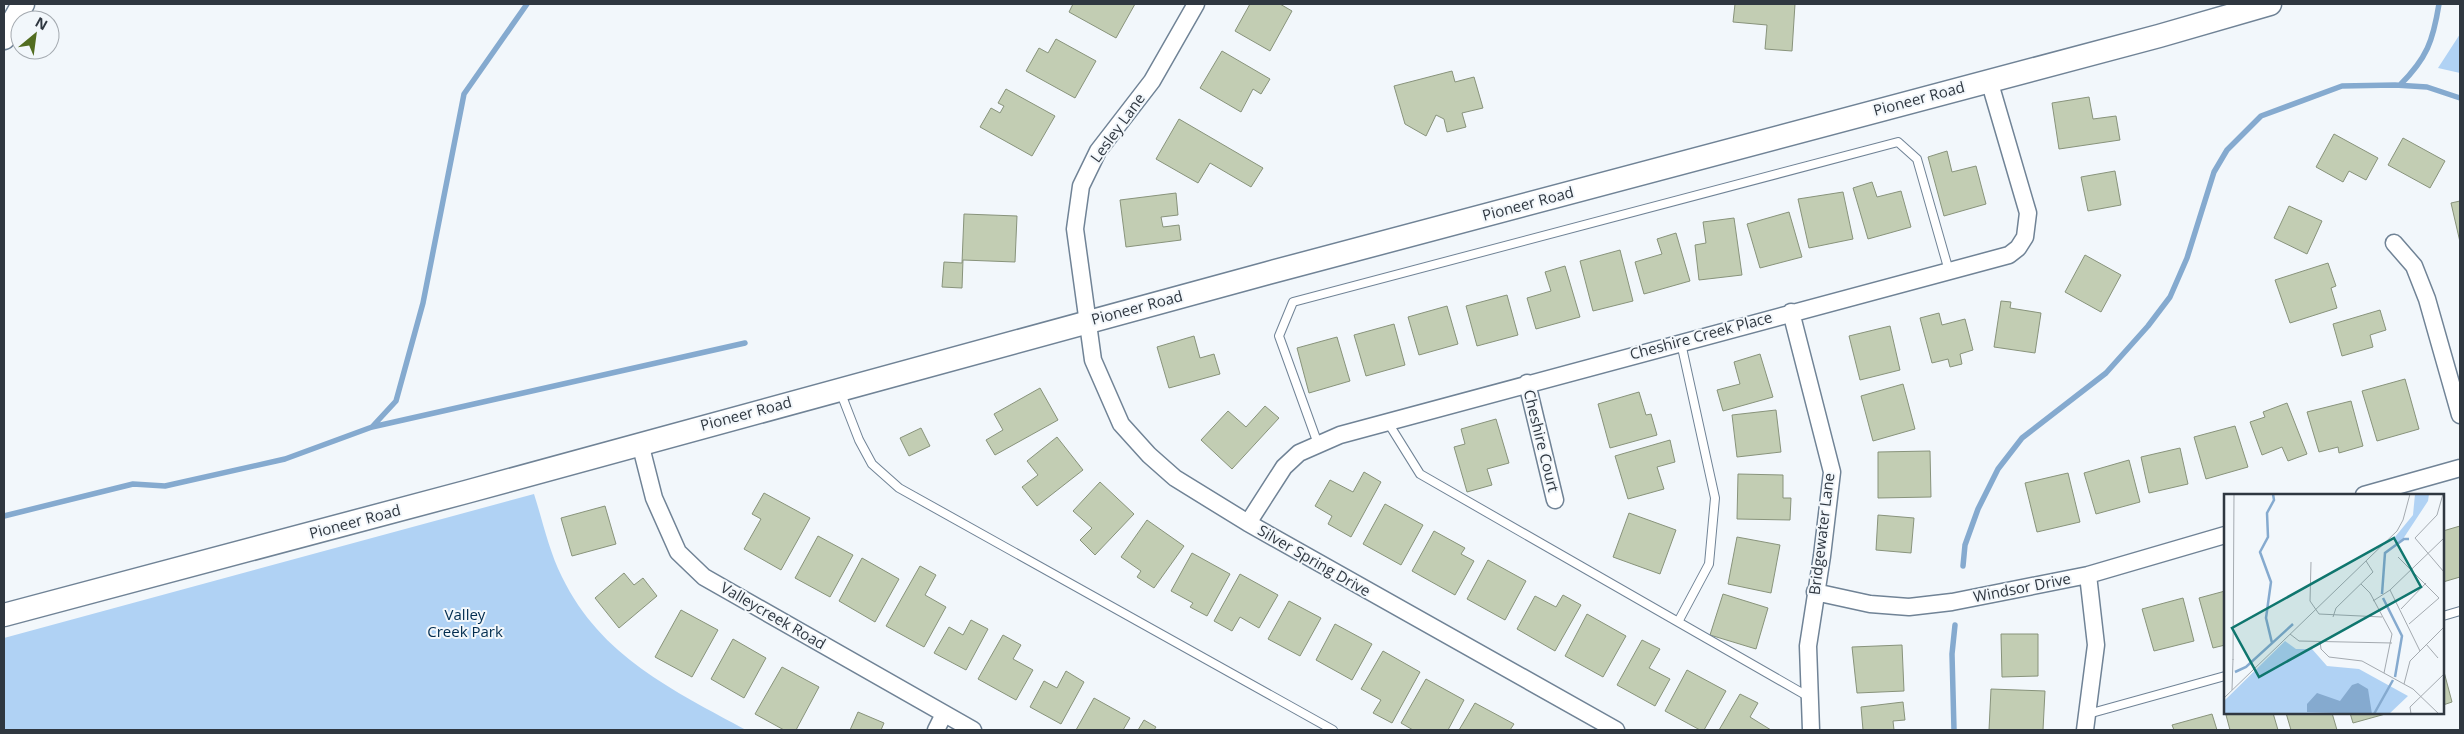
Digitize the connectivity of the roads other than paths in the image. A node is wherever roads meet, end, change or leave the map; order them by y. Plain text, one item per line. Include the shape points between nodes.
1 (23, 4) edge
2 (1196, 4) edge
3 (2270, 4) edge
4 (4, 38) edge
5 (1989, 80) junction
6 (2394, 243) dead end
7 (1949, 271) junction
8 (1790, 312) junction
9 (1089, 322) junction
10 (1681, 342) junction
11 (1527, 383) junction
12 (839, 389) junction
13 (2460, 414) edge
14 (1387, 421) junction
15 (640, 443) junction
16 (1318, 444) junction
17 (2460, 468) edge
18 (2368, 494) edge
19 (1555, 500) dead end
20 (1248, 523) junction
21 (2224, 535) edge
22 (2088, 575) junction
23 (1815, 592) junction
24 (2460, 612) edge
25 (4, 615) edge
26 (2444, 616) edge
27 (1678, 622) junction
28 (2224, 676) edge
29 (1810, 698) junction
30 (944, 714) junction
31 (2088, 714) junction
32 (936, 730) edge
33 (973, 730) edge
34 (1333, 730) edge
35 (1616, 730) edge
36 (1812, 730) edge
37 (2085, 730) edge

1 - 4 main road
2 - 9 street, Lesley Lane via 1152,82 1098,151 1081,186 1074,229
3 - 5 main road, Pioneer Road
5 - 7 street, Cheshire Creek Place via 2028,213 2028,225 2025,237 2009,255
5 - 9 main road, Pioneer Road
6 - 13 street via 2414,266 2427,299
7 - 8 street, Cheshire Creek Place
7 - 16 lane via 1917,159 1898,142 1293,302 1279,336
8 - 10 street, Cheshire Creek Place
8 - 23 street, Bridgewater Lane via 1832,472
9 - 12 main road, Pioneer Road
9 - 20 street, Silver Spring Drive via 1093,360 1120,424 1175,478
10 - 11 street, Cheshire Creek Place
10 - 27 lane via 1715,498 1709,564
11 - 14 street, Cheshire Creek Place
11 - 19 street, Cheshire Court
12 - 15 main road, Pioneer Road
12 - 34 lane via 872,464 899,488
14 - 16 street, Cheshire Creek Place
14 - 27 lane via 1420,474
15 - 25 main road, Pioneer Road
15 - 30 street, Valleycreek Road via 654,498 678,552 704,577
16 - 20 street, Cheshire Creek Place via 1299,453 1284,467
17 - 18 street
20 - 35 street, Silver Spring Drive
21 - 22 street, Windsor Drive
22 - 23 street, Windsor Drive via 1952,602 1910,607 1870,604
22 - 31 street via 2096,644
23 - 29 street, Bridgewater Lane via 1808,646
24 - 26 lane
27 - 29 lane
28 - 31 lane
29 - 36 street, Bridgewater Lane
30 - 32 street
30 - 33 street, Valleycreek Road
31 - 37 street

